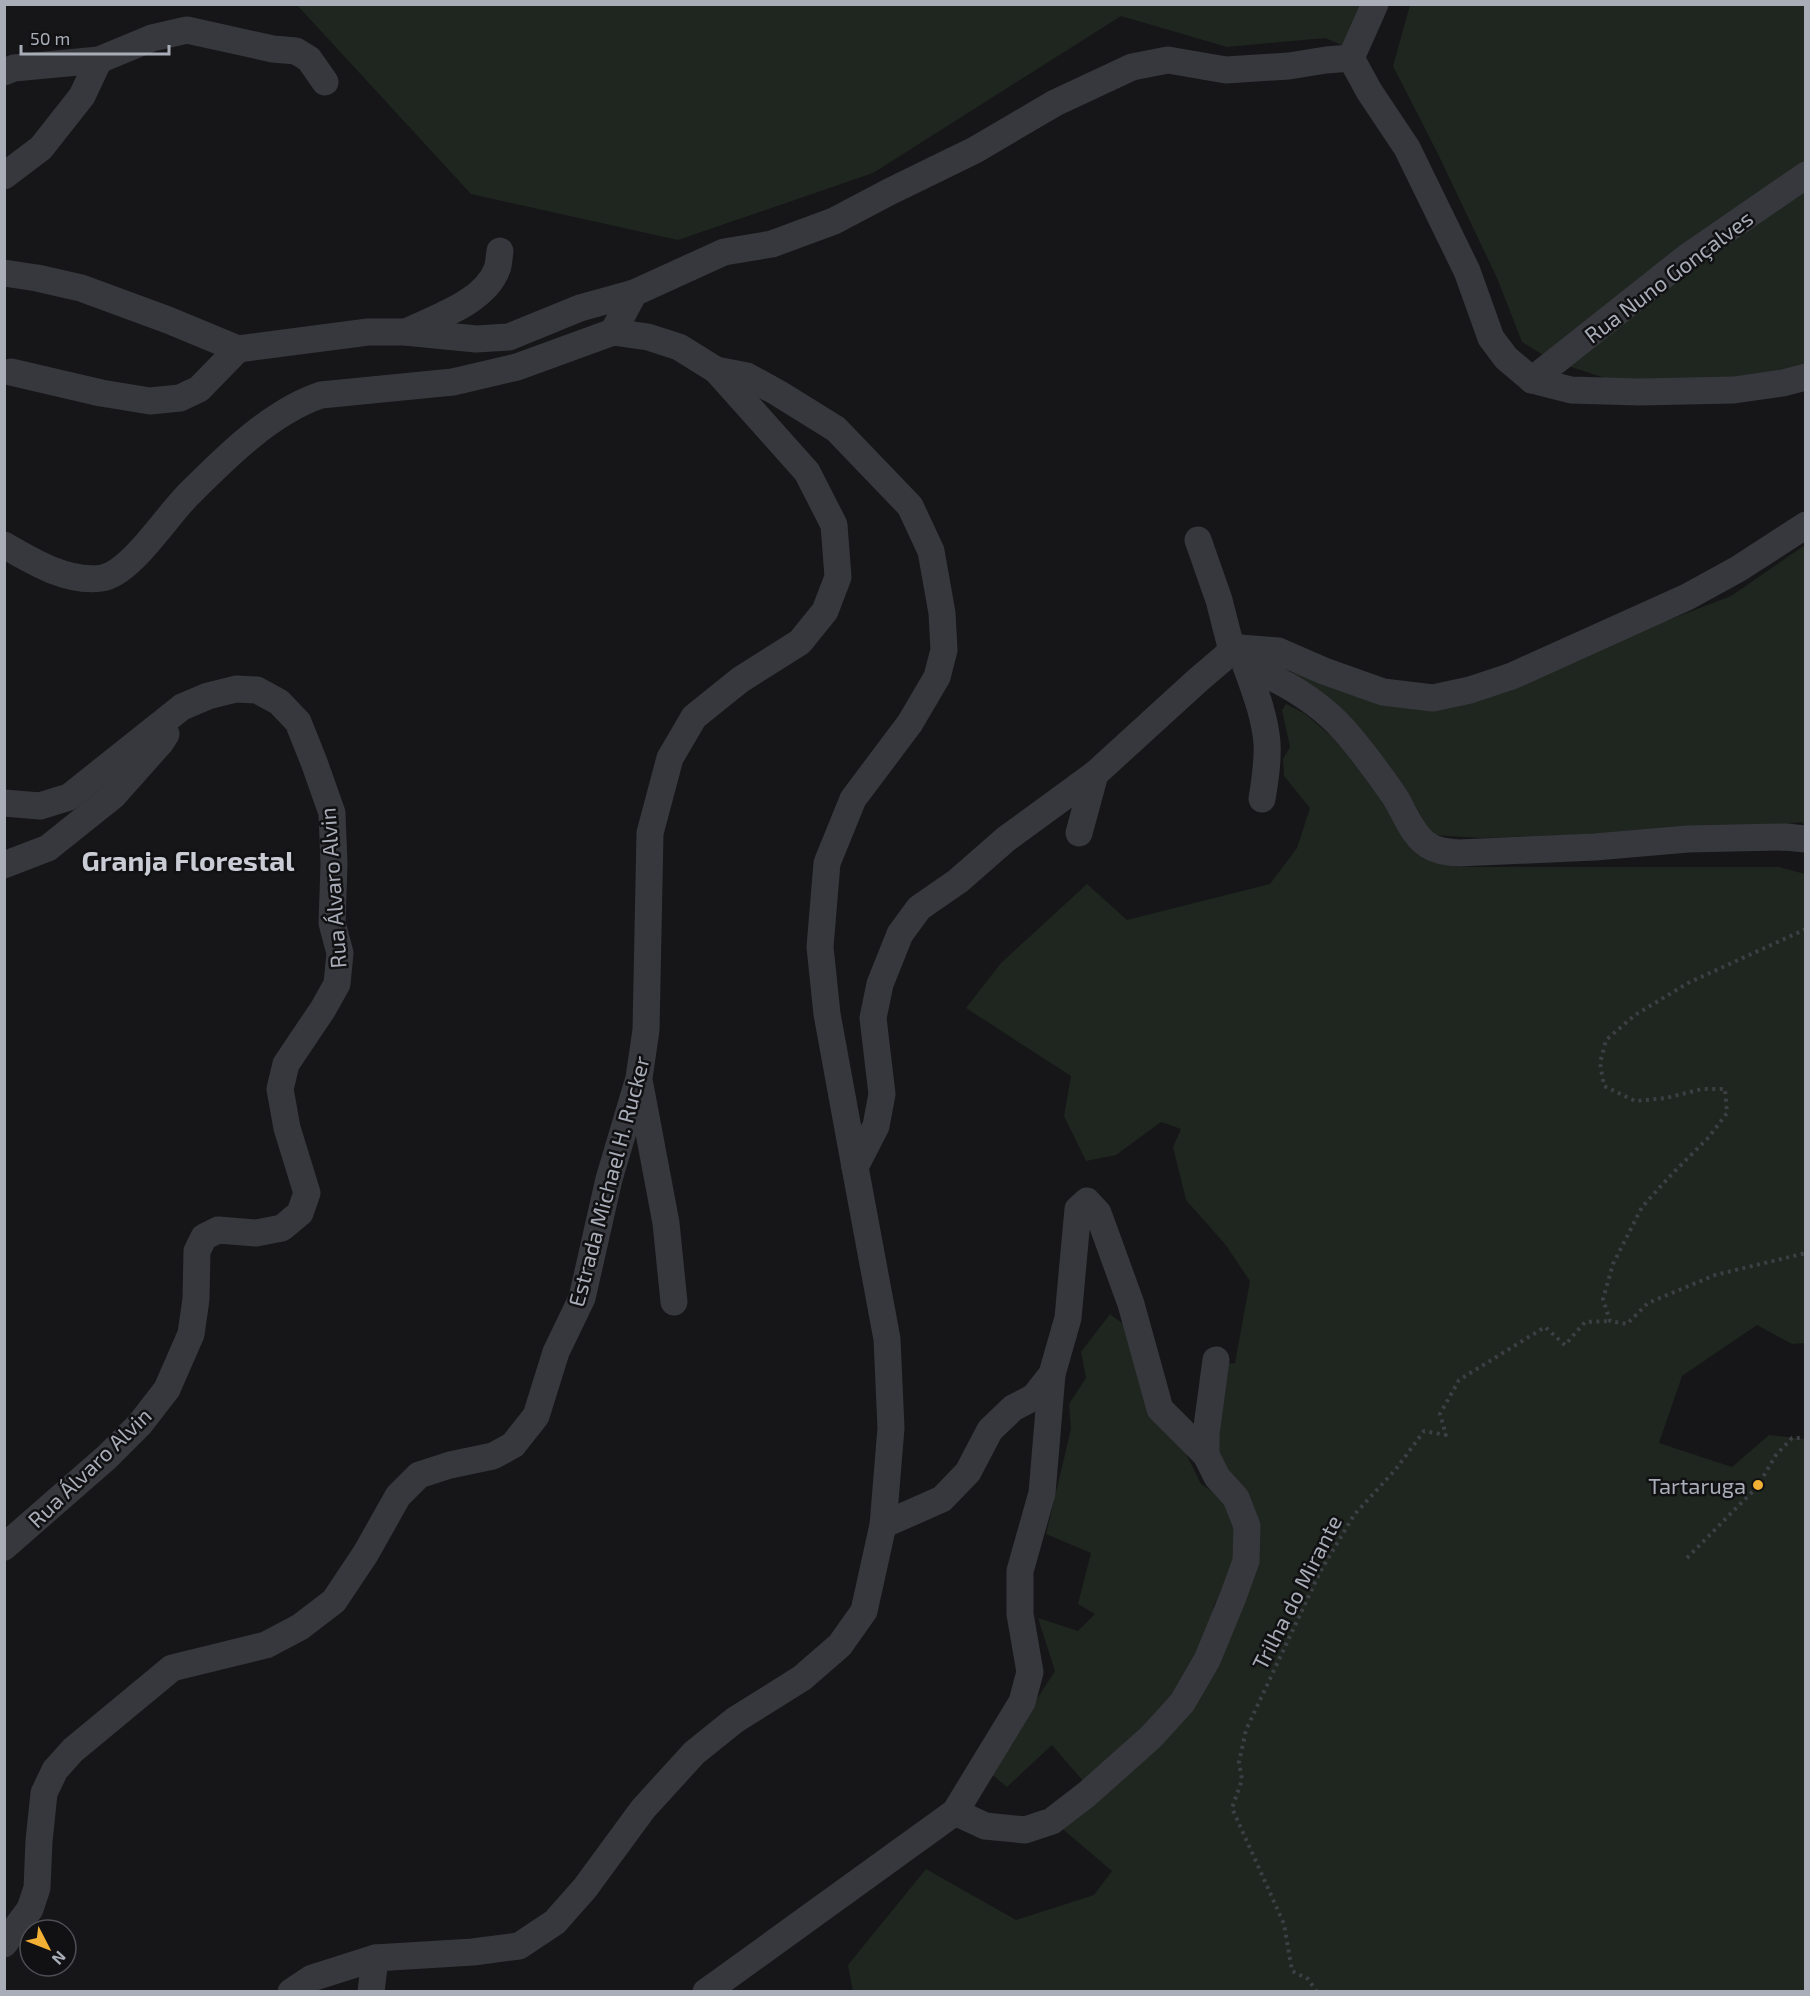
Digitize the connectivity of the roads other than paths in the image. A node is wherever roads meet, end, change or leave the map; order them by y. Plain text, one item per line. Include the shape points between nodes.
1 (1375, 4) edge
2 (1351, 58) junction
3 (99, 60) junction
4 (4, 72) edge
5 (326, 82) dead end
6 (1806, 175) edge
7 (4, 176) edge
8 (500, 251) dead end
9 (4, 273) edge
10 (634, 292) junction
11 (405, 332) junction
12 (613, 332) junction
13 (238, 349) junction
14 (716, 370) junction
15 (11, 372) dead end
16 (1806, 377) edge
17 (1532, 380) junction
18 (1806, 525) edge
19 (1198, 540) dead end
20 (4, 545) edge
21 (1240, 655) junction
22 (182, 707) junction
23 (1095, 774) junction
24 (1262, 799) dead end
25 (4, 803) edge
26 (1079, 833) dead end
27 (1806, 839) edge
28 (4, 865) edge
29 (639, 1078) junction
30 (855, 1167) junction
31 (674, 1302) dead end
32 (1216, 1360) dead end
33 (1052, 1374) junction
34 (1206, 1455) junction
35 (883, 1525) junction
36 (4, 1547) edge
37 (955, 1812) junction
38 (4, 1944) edge
39 (375, 1958) junction
40 (291, 1992) edge
41 (371, 1992) edge
42 (706, 1992) edge

1 - 2 street
2 - 10 street via 1226,70 1168,60 1132,67 834,221 772,244 724,252
2 - 17 street via 1407,148 1467,272 1491,338 1506,358
3 - 4 street
3 - 5 street via 152,38 187,30 296,51 309,59
3 - 7 street via 82,96 41,148
6 - 17 street, Rua Nuno Gonçalves via 1687,257
8 - 11 street via 496,271 483,289 464,305
9 - 13 street via 81,288
10 - 11 street via 580,308 509,337 476,339
10 - 12 street
11 - 13 street via 368,332
12 - 14 street, Estrada Michael H. Rucker via 679,347
12 - 20 street, Estrada Michael H. Rucker via 517,367 453,382 321,394 304,400 241,446 186,498 128,565 104,578 72,577
13 - 15 street via 199,389 180,398 150,401
14 - 29 street, Estrada Michael H. Rucker via 807,472 834,525 838,577 825,611 800,642 740,680 694,717 670,758 650,833 646,1030
14 - 30 street via 747,376 836,429 910,506 931,551 942,613 944,650 937,677 910,723 853,799 827,863 820,947 827,1014
16 - 17 street via 1734,390 1639,392 1571,390
18 - 21 street via 1687,597 1512,676 1470,690 1433,698 1383,692 1278,651
19 - 21 street
21 - 23 street via 1198,680
21 - 24 street via 1256,695 1267,741
21 - 27 street via 1319,705 1374,770 1424,843 1440,851 1584,848 1688,839
22 - 25 street, Rua Álvaro Alvin via 69,796 40,806
22 - 28 street via 161,742 113,796 48,848
22 - 36 street, Rua Álvaro Alvin via 236,689 256,690 279,702 298,722 332,813 332,923 340,953 337,984 286,1064 280,1089 287,1128 307,1193 300,1213 282,1228 256,1233 218,1230 204,1237 197,1251 191,1334 167,1389 140,1424 107,1456
23 - 26 street
23 - 30 street via 919,908 900,934 880,984 873,1018 882,1095 876,1126
29 - 31 street via 666,1223
29 - 38 street, Estrada Michael H. Rucker via 609,1179 582,1298 556,1352 536,1416 513,1445 493,1456 419,1475 398,1496 334,1601 300,1627 266,1646 172,1668 73,1750 55,1770 44,1794 37,1888 30,1910
30 - 35 street via 887,1339 891,1428
32 - 34 street
33 - 34 street via 1068,1318 1078,1209 1087,1201 1098,1213 1127,1293 1160,1409
33 - 35 street via 1034,1397 1013,1408 990,1430 968,1472 942,1499
33 - 37 street via 1041,1492 1020,1571 1020,1614 1030,1672 1022,1702
34 - 37 street via 1217,1477 1236,1498 1246,1526 1246,1561 1206,1660 1182,1703 1151,1737 1052,1821 1025,1830 985,1826
35 - 39 street via 864,1611 840,1645 802,1678 735,1720 694,1753 643,1809 555,1922 519,1946
37 - 42 street
39 - 40 street via 312,1978
39 - 41 street

